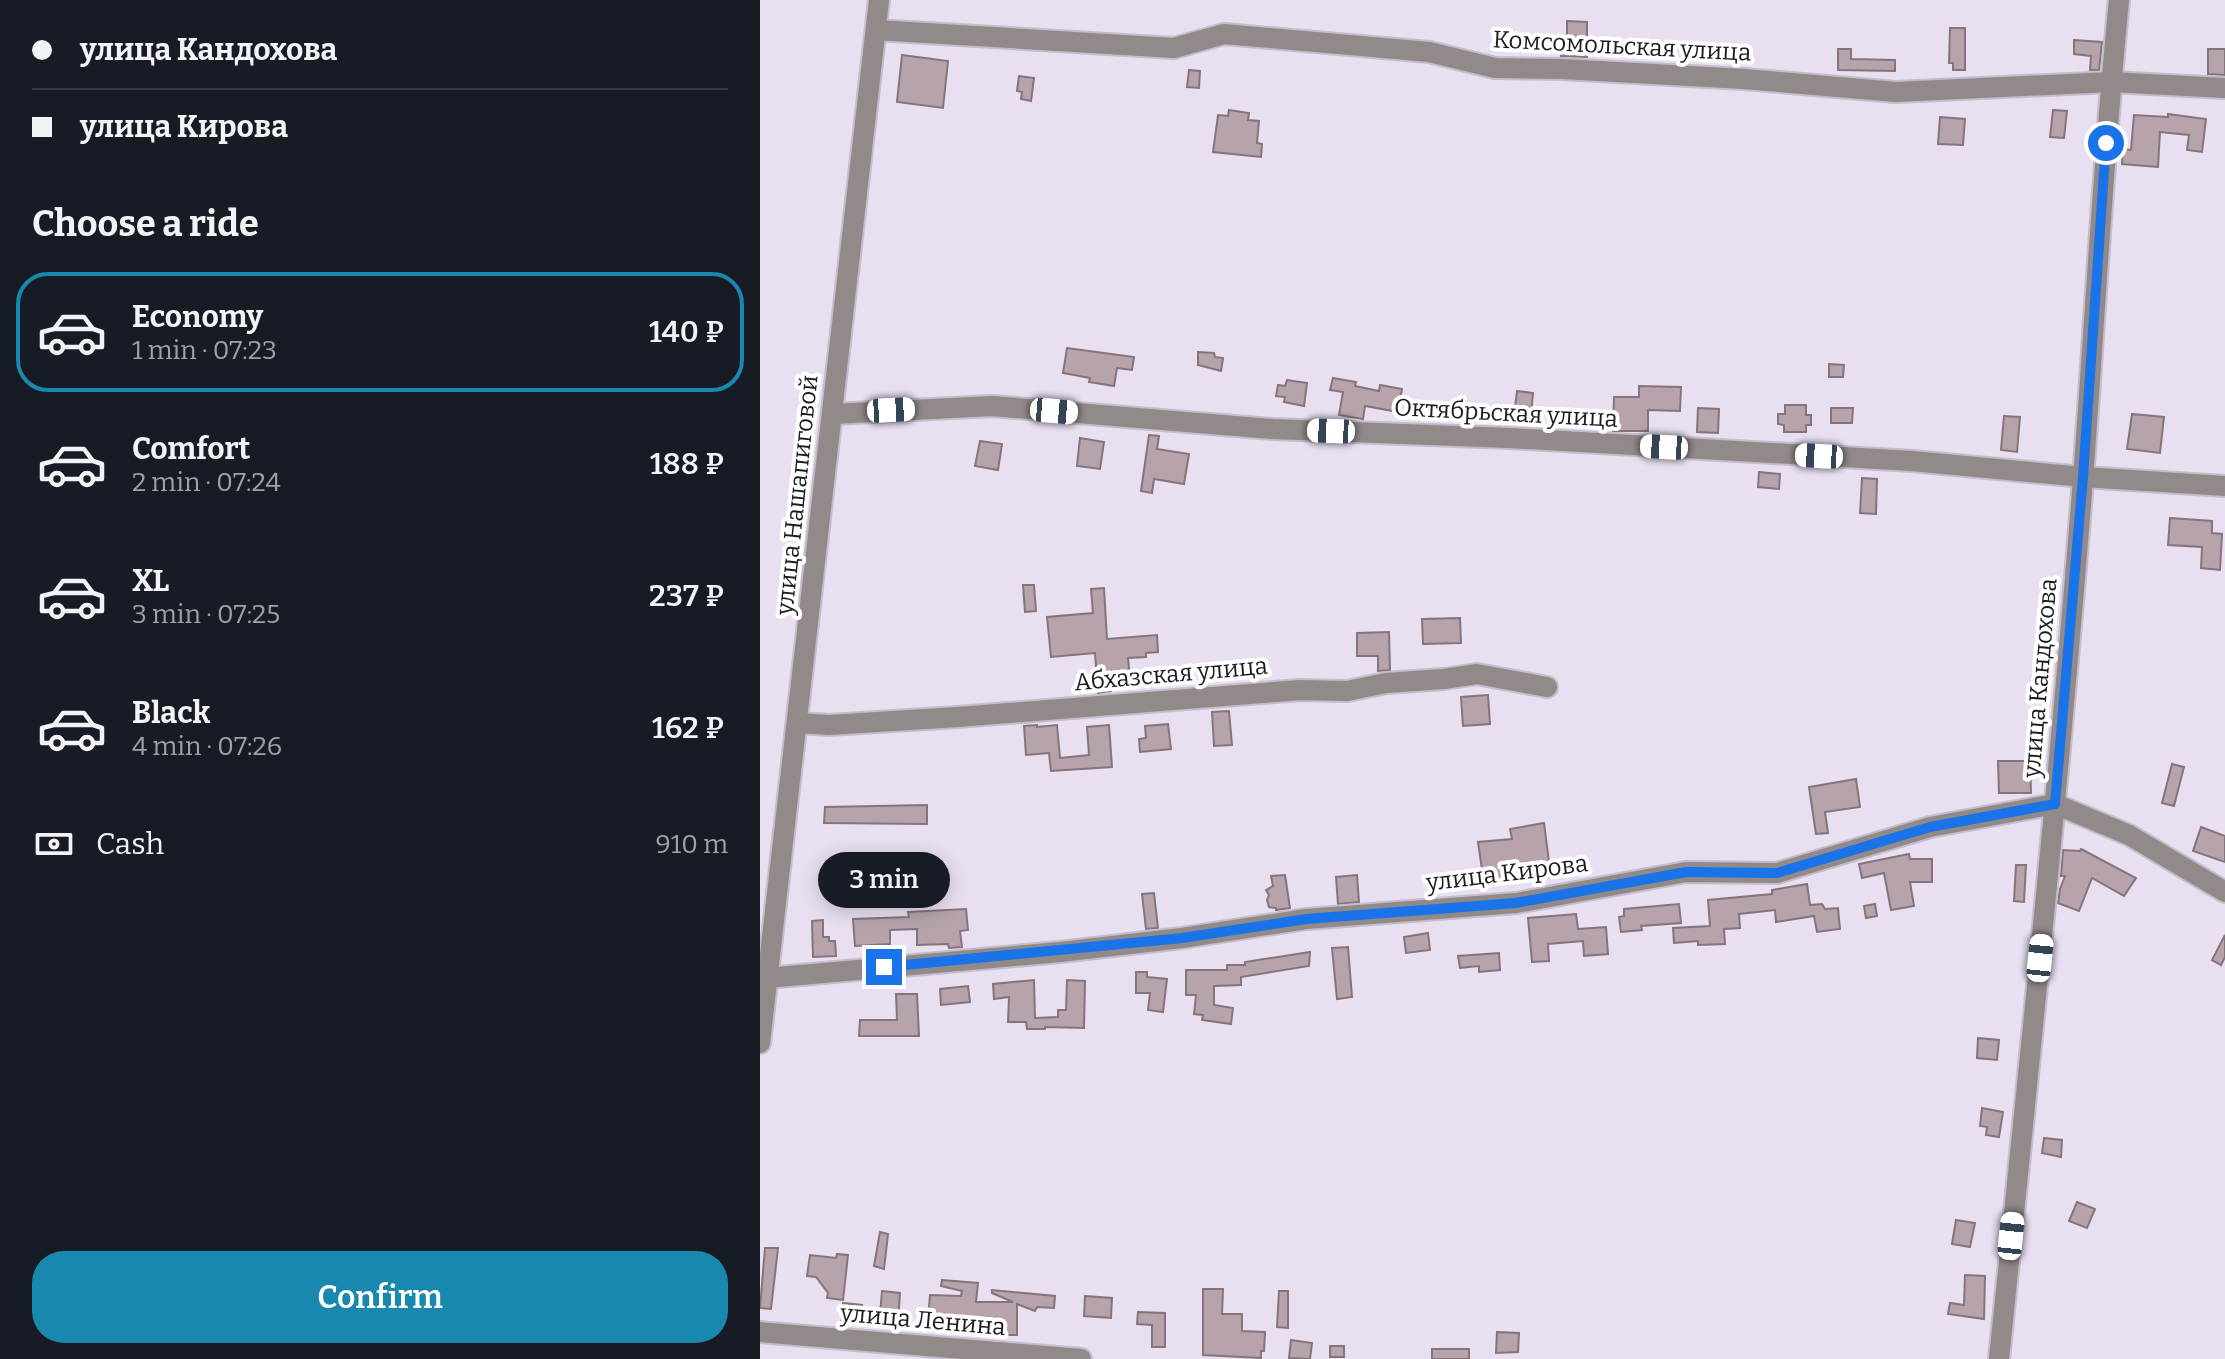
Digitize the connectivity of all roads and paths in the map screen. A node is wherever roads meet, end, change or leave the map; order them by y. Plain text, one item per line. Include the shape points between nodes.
1 (879, 0) edge
2 (2119, 0) edge
3 (876, 30) junction
4 (2111, 82) junction
5 (2225, 88) edge
6 (833, 414) junction
7 (2083, 477) junction
8 (2225, 486) edge
9 (1547, 687) dead end
10 (798, 723) junction
11 (2055, 804) junction
12 (2225, 892) edge
13 (767, 978) junction
14 (760, 1043) edge
15 (760, 1332) edge
16 (1081, 1359) edge
17 (1999, 1359) edge

1 - 3 street, улица Нашапиговой
2 - 4 street, улица Кандохова
3 - 4 street, Комсомольская улица via 1174,48 1224,34 1429,52 1495,68 1896,92
3 - 6 street, улица Нашапиговой
4 - 5 street, Комсомольская улица
4 - 7 street, улица Кандохова
6 - 7 street, Октябрьская улица via 992,406 1272,429 1912,461
6 - 10 street, улица Нашапиговой
7 - 8 street, Октябрьская улица
7 - 11 street, улица Кандохова
9 - 10 street, Абхазская улица via 1477,674 1347,691
10 - 13 street, улица Нашапиговой
11 - 12 street via 2129,835
11 - 13 street, улица Кирова via 1930,827 1777,873 1686,872 1516,903 1306,919 1105,947
11 - 17 street, улица Кандохова
13 - 14 street, улица Нашапиговой
15 - 16 street, улица Ленина

